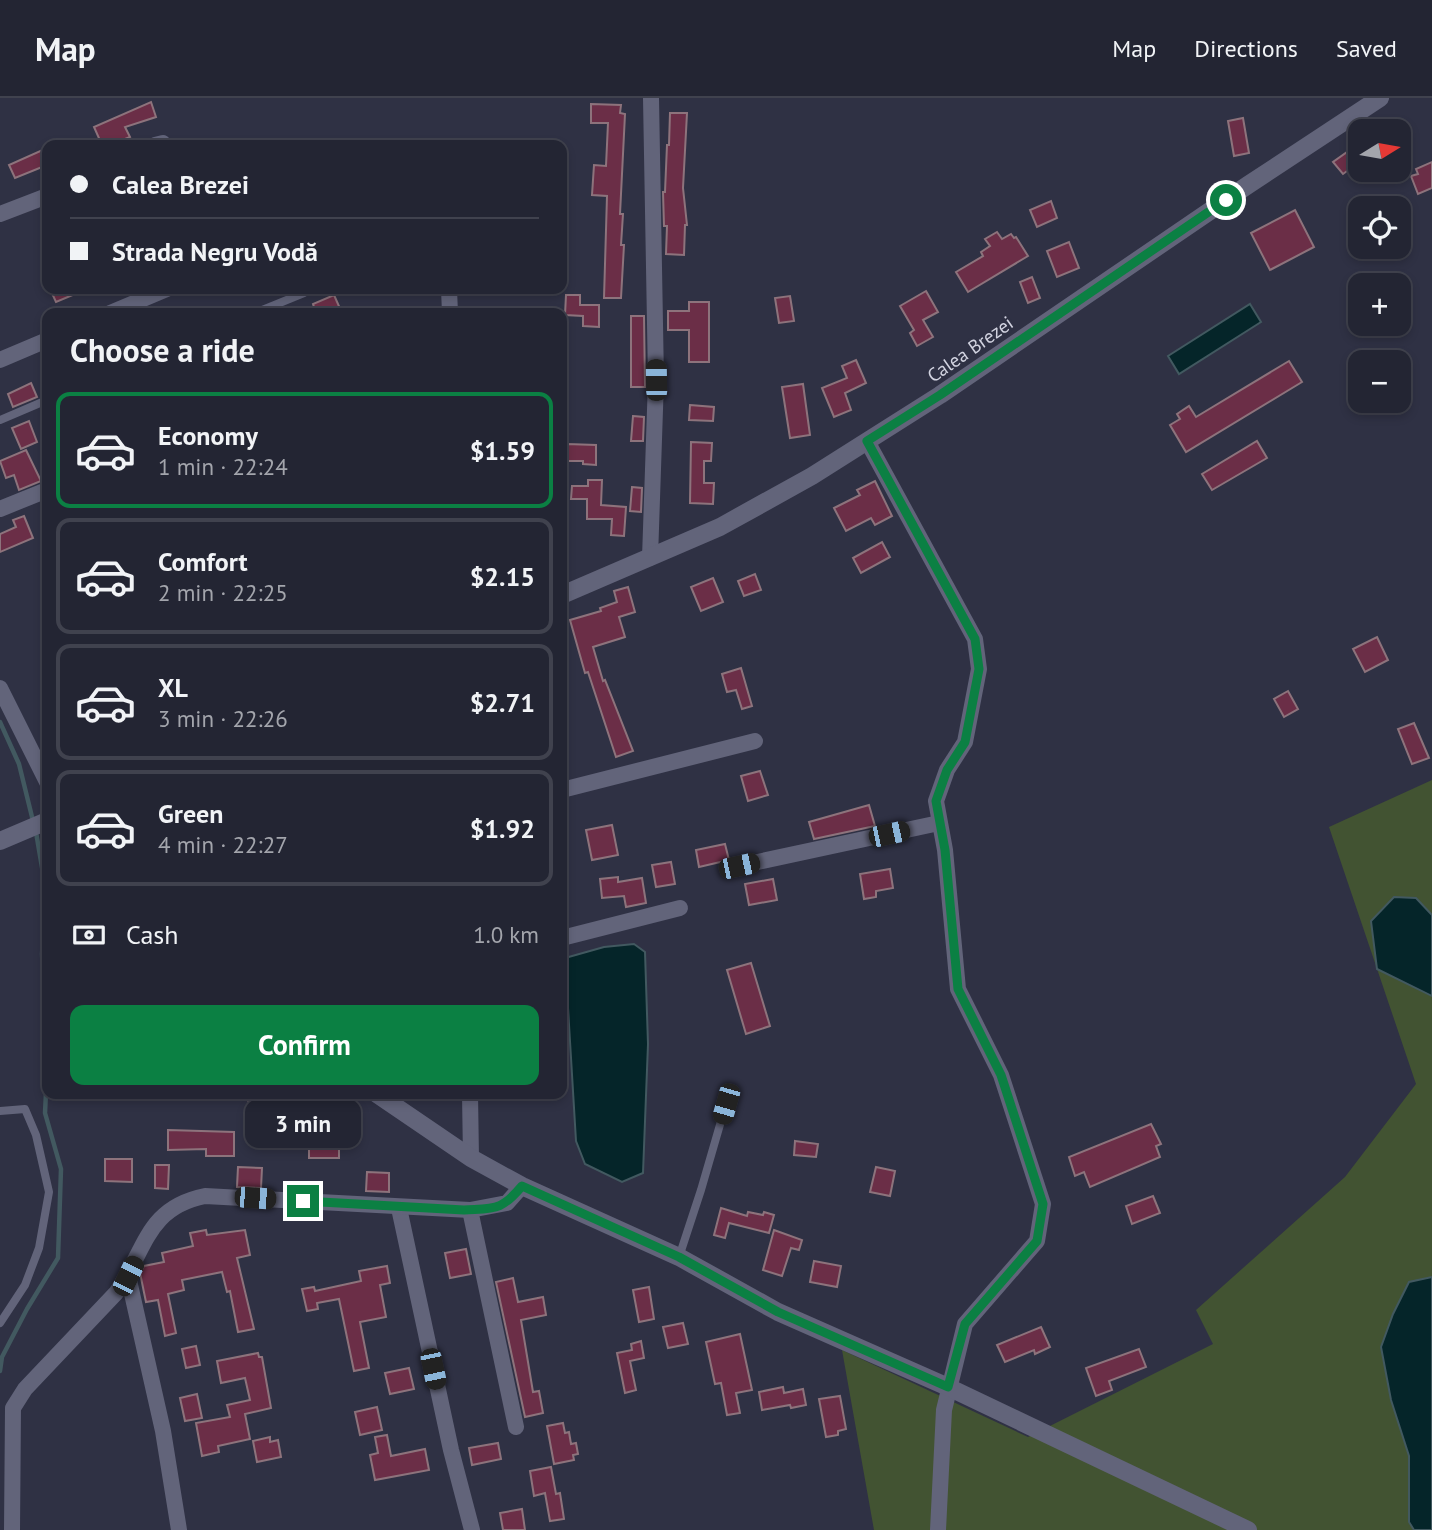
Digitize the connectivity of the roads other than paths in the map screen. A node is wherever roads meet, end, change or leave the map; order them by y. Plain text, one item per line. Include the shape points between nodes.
1 (651, 98) edge
2 (1380, 98) edge
3 (42, 198) edge
4 (0, 214) edge
5 (155, 294) edge
6 (302, 294) edge
7 (122, 308) edge
8 (267, 308) edge
9 (42, 342) edge
10 (0, 360) edge
11 (42, 402) edge
12 (0, 420) edge
13 (867, 441) junction
14 (42, 492) edge
15 (0, 509) edge
16 (650, 558) junction
17 (567, 593) edge
18 (0, 688) edge
19 (755, 741) dead end
20 (42, 772) edge
21 (567, 789) edge
22 (42, 823) edge
23 (939, 823) junction
24 (0, 841) edge
25 (739, 866) dead end
26 (680, 908) dead end
27 (567, 937) edge
28 (384, 1099) edge
29 (470, 1099) edge
30 (726, 1104) dead end
31 (0, 1111) edge
32 (471, 1158) junction
33 (522, 1186) junction
34 (399, 1208) junction
35 (470, 1210) junction
36 (679, 1257) junction
37 (128, 1276) junction
38 (0, 1322) edge
39 (948, 1387) junction
40 (516, 1427) dead end
41 (12, 1530) edge
42 (179, 1530) edge
43 (472, 1530) edge
44 (938, 1530) edge
45 (1248, 1530) edge

1 - 16 street via 656,380
2 - 13 street, Calea Brezei
3 - 4 street
5 - 7 street
6 - 8 lane
9 - 10 street
11 - 12 lane
13 - 16 street, Calea Brezei via 756,509
13 - 23 street via 975,639 979,669 965,742 947,770 936,801
14 - 15 street
16 - 17 street, Calea Brezei
18 - 20 street
19 - 21 street
22 - 24 street
23 - 25 street
23 - 39 street via 958,989 1001,1075 1043,1204 1037,1241 965,1324
26 - 27 street
28 - 32 street
29 - 32 street
30 - 36 lane
31 - 38 lane via 25,1109 49,1192 39,1248 25,1285
32 - 33 street
33 - 35 street via 508,1203
33 - 36 street
34 - 35 street
34 - 37 street via 231,1196 186,1200 160,1218
34 - 43 street
35 - 40 street
36 - 39 street via 778,1312
37 - 41 street via 25,1388 13,1409
37 - 42 street via 163,1431
39 - 44 street
39 - 45 street

